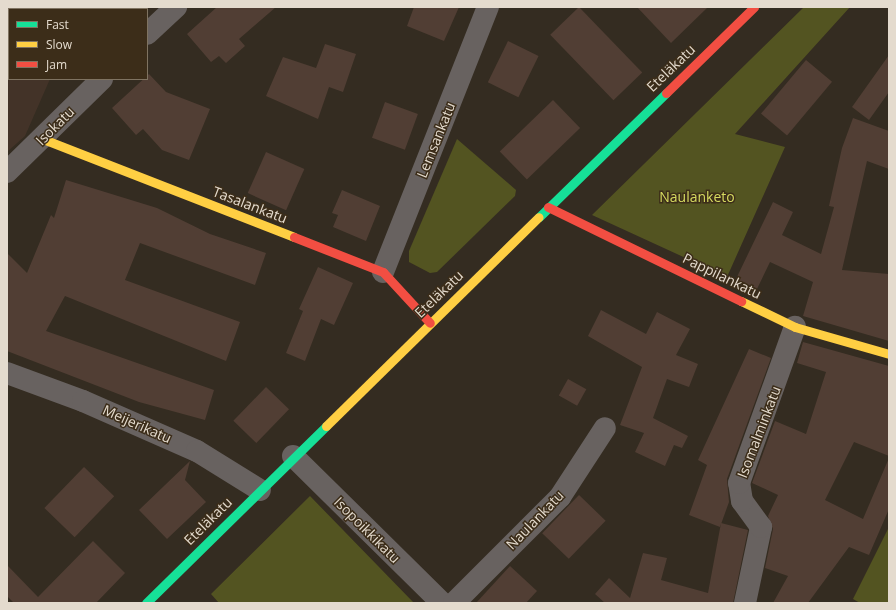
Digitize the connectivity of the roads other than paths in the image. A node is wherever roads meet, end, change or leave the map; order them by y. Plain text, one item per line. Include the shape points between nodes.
1 (176, 7) edge
2 (488, 7) edge
3 (754, 7) edge
4 (148, 33) edge
5 (101, 80) edge
6 (43, 139) junction
7 (7, 172) edge
8 (548, 207) junction
9 (382, 272) junction
10 (430, 323) junction
11 (795, 327) junction
12 (889, 354) edge
13 (7, 373) edge
14 (605, 428) dead end
15 (293, 456) junction
16 (260, 490) junction
17 (146, 603) edge
18 (442, 603) edge
19 (454, 603) edge
20 (746, 603) edge

1 - 4 street
2 - 9 street, Lemsankatu
3 - 8 main road, Eteläkatu
5 - 6 street, Isokatu
6 - 7 street, Isokatu
6 - 9 main road, Tasalankatu
8 - 10 main road, Eteläkatu
8 - 11 main road, Pappilankatu
9 - 10 main road, Tasalankatu
10 - 15 main road, Eteläkatu
11 - 12 main road, Pappilankatu
11 - 20 street, Isomalminkatu via 739,483 742,501 760,527
13 - 16 street, Meijerikatu via 83,400 197,451
14 - 19 street, Naulankatu via 560,497
15 - 16 main road, Eteläkatu
15 - 18 street, Isopoikkikatu
16 - 17 main road, Eteläkatu

